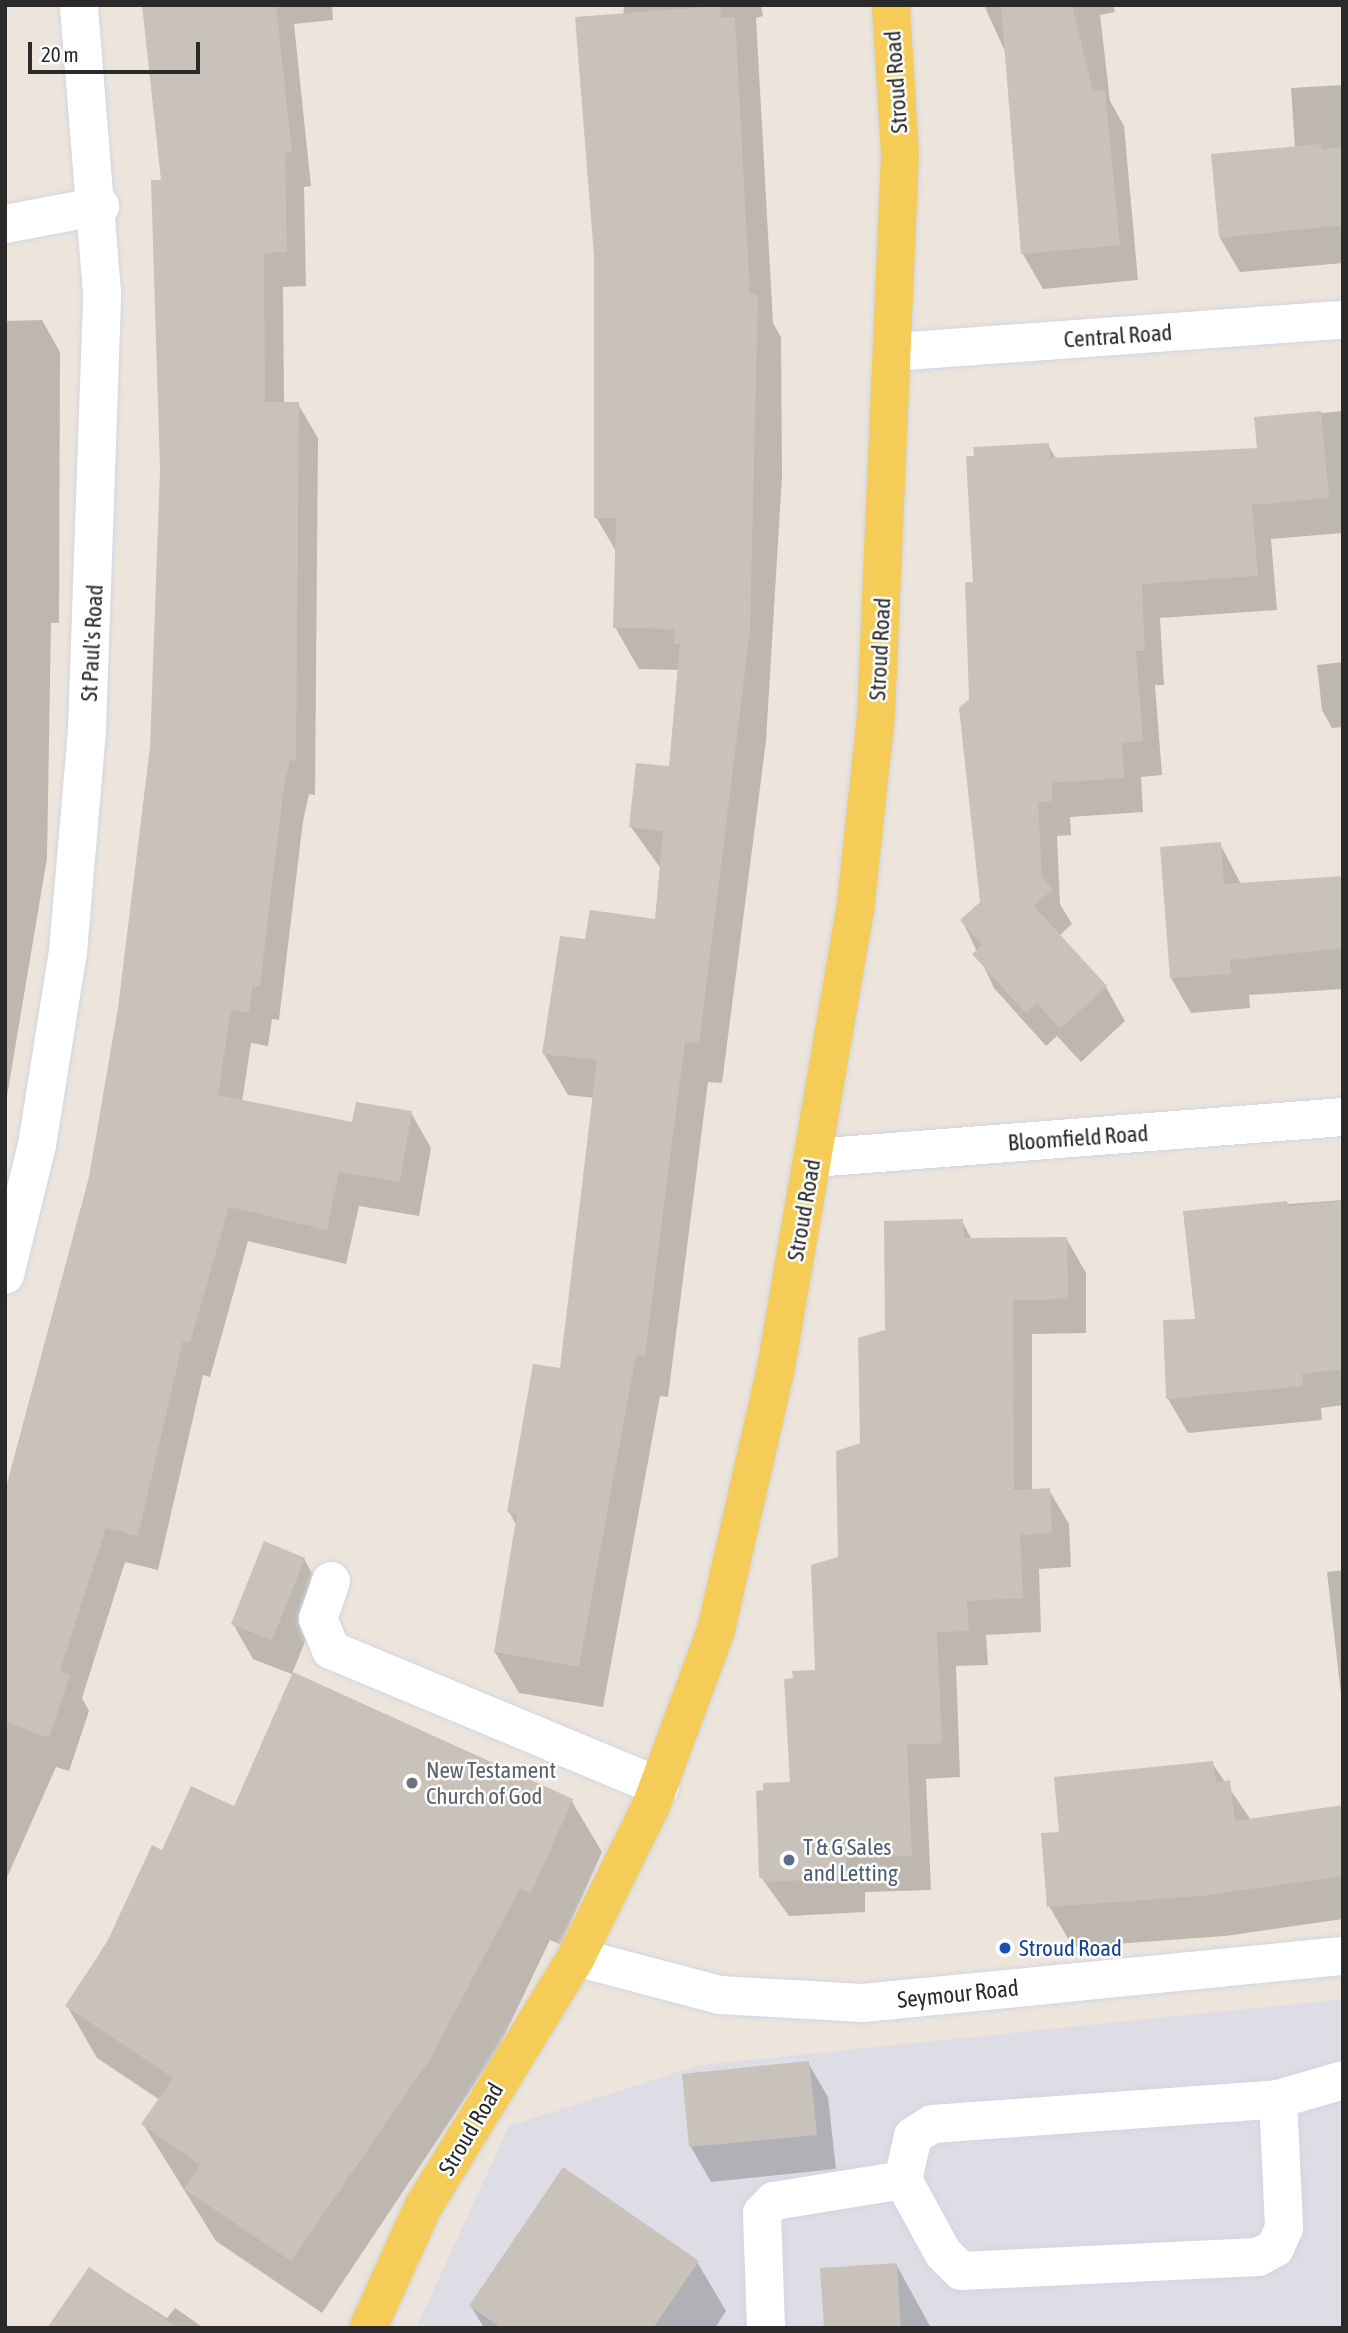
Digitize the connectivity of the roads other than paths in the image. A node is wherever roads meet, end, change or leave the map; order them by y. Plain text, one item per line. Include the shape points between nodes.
1 (79, 5) edge
2 (891, 5) edge
3 (100, 206) junction
4 (5, 224) edge
5 (1343, 320) edge
6 (893, 352) junction
7 (1343, 1117) edge
8 (814, 1158) junction
9 (5, 1275) edge
10 (331, 1581) dead end
11 (660, 1787) junction
12 (1343, 1956) edge
13 (576, 1957) junction
14 (1343, 2080) edge
15 (1278, 2099) junction
16 (903, 2180) junction
17 (368, 2328) edge
18 (766, 2328) edge

1 - 3 street, St Paul's Road
2 - 6 main road, Stroud Road via 900,154
3 - 4 street
3 - 9 street, St Paul's Road via 97,534 70,939 37,1145
5 - 6 street, Central Road
6 - 8 main road, Stroud Road via 877,716 855,912
7 - 8 street, Bloomfield Road
8 - 11 main road, Stroud Road via 775,1373 719,1618
10 - 11 street via 318,1619 331,1650
11 - 13 main road, Stroud Road
12 - 13 street, Seymour Road via 863,2003 720,1995
13 - 17 main road, Stroud Road via 423,2207
14 - 15 street
15 - 16 street via 932,2124 913,2136
15 - 16 street via 1284,2228 1275,2248 1258,2257 961,2272 943,2253
16 - 18 street via 774,2201 762,2213

